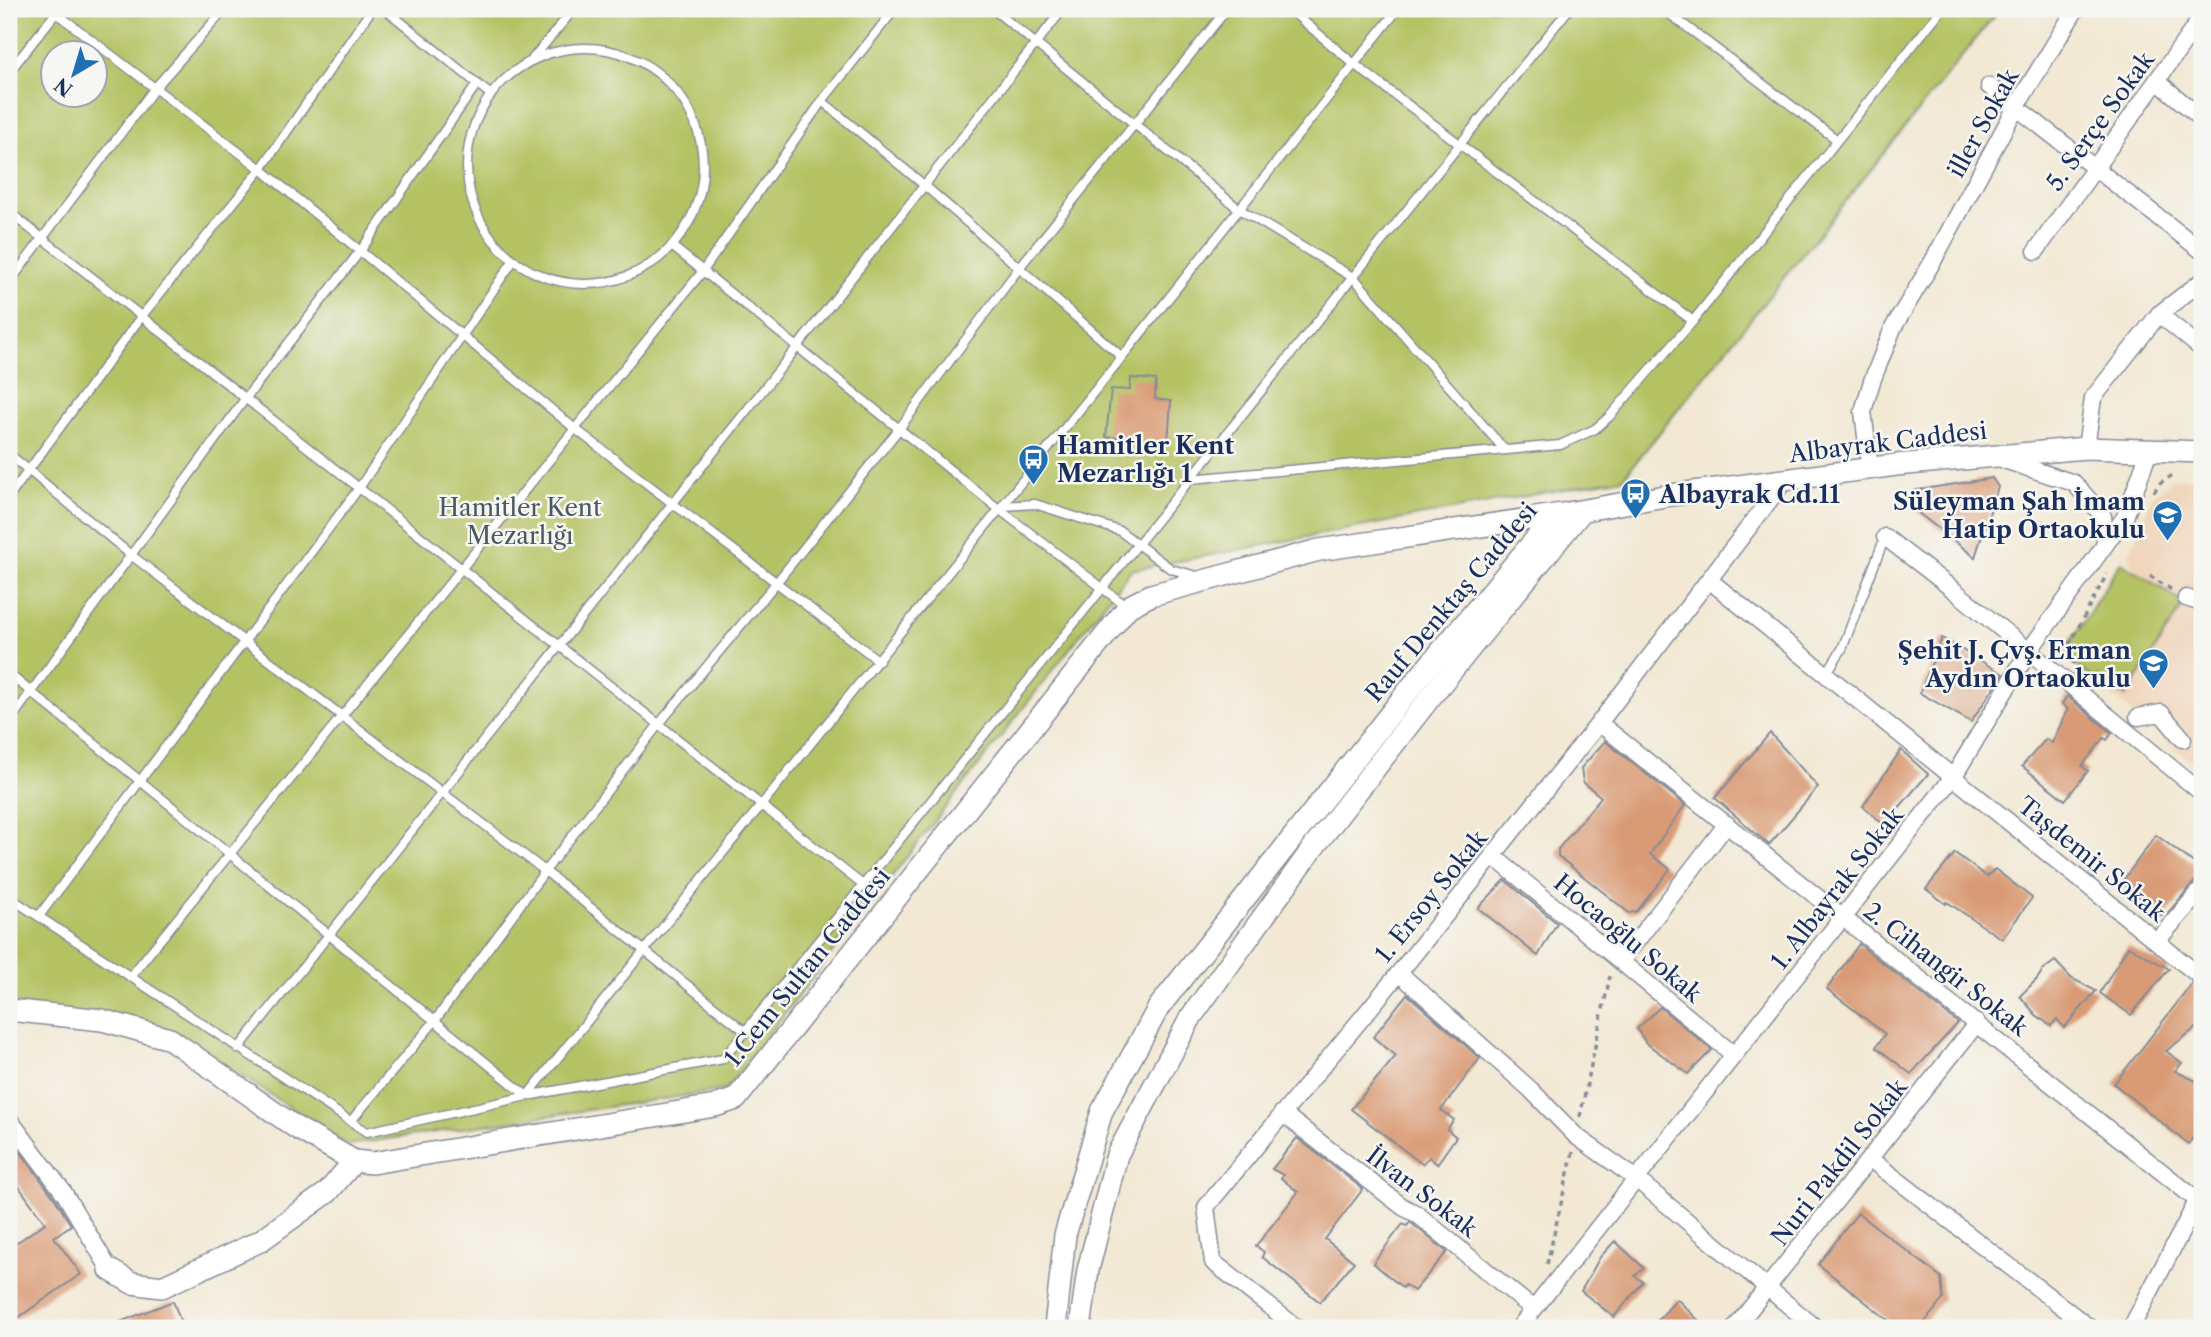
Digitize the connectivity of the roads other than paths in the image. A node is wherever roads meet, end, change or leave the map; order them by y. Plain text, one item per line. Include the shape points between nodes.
1 (225, 9) edge
2 (372, 9) edge
3 (385, 9) edge
4 (574, 9) edge
5 (895, 9) edge
6 (993, 9) edge
7 (1063, 9) edge
8 (1227, 9) edge
9 (1289, 9) edge
10 (1398, 9) edge
11 (1569, 9) edge
12 (1663, 9) edge
13 (1942, 9) edge
14 (2076, 9) edge
15 (55, 10) edge
16 (2202, 18) edge
17 (1037, 43) junction
18 (533, 58) junction
19 (1354, 64) junction
20 (9, 72) edge
21 (2157, 81) junction
22 (477, 84) junction
23 (1989, 86) dead end
24 (154, 89) junction
25 (491, 95) junction
26 (822, 101) junction
27 (2016, 107) junction
28 (2202, 119) edge
29 (1135, 124) junction
30 (1836, 139) junction
31 (1460, 144) junction
32 (2094, 168) junction
33 (261, 169) junction
34 (925, 185) junction
35 (1239, 209) junction
36 (9, 212) edge
37 (42, 238) junction
38 (673, 247) junction
39 (360, 250) junction
40 (2036, 251) dead end
41 (2202, 251) edge
42 (513, 261) junction
43 (1019, 268) junction
44 (703, 271) junction
45 (1354, 278) junction
46 (2202, 281) edge
47 (9, 283) edge
48 (2159, 314) junction
49 (141, 317) junction
50 (1693, 321) junction
51 (462, 334) junction
52 (798, 346) junction
53 (2202, 349) edge
54 (1122, 357) junction
55 (246, 399) junction
56 (574, 428) junction
57 (899, 429) junction
58 (2086, 448) junction
59 (2199, 448) edge
60 (1504, 449) junction
61 (2150, 449) junction
62 (9, 454) edge
63 (1993, 456) junction
64 (1870, 469) junction
65 (29, 470) junction
66 (1191, 479) junction
67 (1785, 480) junction
68 (359, 488) junction
69 (9, 497) edge
70 (673, 503) junction
71 (1001, 508) junction
72 (1582, 510) junction
73 (1556, 515) junction
74 (1885, 537) joint
75 (1137, 544) junction
76 (2105, 545) junction
77 (131, 555) junction
78 (460, 568) junction
79 (1210, 579) junction
80 (1709, 580) junction
81 (776, 583) junction
82 (1102, 587) junction
83 (2186, 598) road end
84 (2202, 603) edge
85 (1128, 607) junction
86 (244, 641) junction
87 (559, 646) junction
88 (2029, 651) junction
89 (879, 661) junction
90 (9, 674) edge
91 (1826, 674) junction
92 (30, 691) junction
93 (341, 715) junction
94 (2138, 717) dead end
95 (9, 722) edge
96 (1600, 723) junction
97 (659, 724) junction
98 (2183, 739) dead end
99 (1954, 776) junction
100 (139, 780) junction
101 (442, 792) junction
102 (2202, 793) edge
103 (762, 806) junction
104 (1727, 824) junction
105 (229, 854) junction
106 (1493, 856) junction
107 (545, 871) junction
108 (864, 886) junction
109 (2202, 888) edge
110 (9, 897) edge
111 (39, 916) junction
112 (1843, 917) junction
113 (329, 935) junction
114 (2157, 941) junction
115 (645, 951) junction
116 (1620, 961) junction
117 (1399, 973) junction
118 (130, 977) junction
119 (2202, 978) edge
120 (9, 1010) edge
121 (433, 1022) junction
122 (1977, 1023) junction
123 (747, 1032) junction
124 (238, 1049) junction
125 (1734, 1055) junction
126 (527, 1096) junction
127 (1282, 1113) junction
128 (9, 1119) edge
129 (351, 1121) junction
130 (1870, 1159) junction
131 (354, 1161) junction
132 (1635, 1178) junction
133 (2200, 1196) edge
134 (110, 1270) joint
135 (1767, 1289) junction
136 (1534, 1309) junction
137 (1055, 1328) edge
138 (1080, 1328) edge
139 (1297, 1328) edge
140 (1519, 1328) edge
141 (1735, 1328) edge
142 (1816, 1328) edge
143 (2090, 1328) edge
144 (2131, 1328) edge

1 - 24 lane
2 - 33 lane
3 - 22 lane
4 - 18 lane
5 - 26 lane
6 - 17 lane
7 - 17 lane
8 - 29 lane
9 - 19 lane
10 - 19 lane
11 - 31 lane
12 - 30 lane
13 - 30 lane
14 - 27 street, iller Sokak
15 - 20 lane
15 - 24 lane
16 - 21 street, 5. Serçe Sokak
17 - 29 lane
17 - 34 lane
18 - 25 lane via 513,70
18 - 38 lane via 568,48 604,48 639,60 668,81 683,101 702,145 704,181 693,216
19 - 31 lane
19 - 35 lane
21 - 28 street
21 - 32 street, 5. Serçe Sokak
22 - 25 lane
22 - 39 lane
23 - 27 street
24 - 33 lane
24 - 37 lane
25 - 42 lane via 475,119 466,157 469,197 486,233
26 - 34 lane
26 - 44 lane
27 - 32 street
27 - 64 street, iller Sokak via 1892,328 1863,411
29 - 35 lane
29 - 43 lane
30 - 50 lane
31 - 45 lane
31 - 50 lane
32 - 40 street, 5. Serçe Sokak
32 - 41 street
33 - 39 lane
33 - 49 lane
34 - 43 lane
34 - 52 lane
35 - 45 lane
35 - 54 lane
36 - 37 lane
37 - 47 lane
37 - 49 lane
38 - 42 lane via 646,269 614,282 578,285 544,278
38 - 44 lane
39 - 51 lane
39 - 55 lane
42 - 51 lane
43 - 54 lane
43 - 57 lane
44 - 52 lane
44 - 56 lane
45 - 60 lane
45 - 66 lane
46 - 48 street
48 - 53 street
48 - 58 street via 2093,398
49 - 55 lane
49 - 65 lane
50 - 60 lane via 1595,429 1560,445
51 - 56 lane
51 - 68 lane
52 - 57 lane
52 - 70 lane
54 - 71 lane
55 - 68 lane
55 - 77 lane
56 - 70 lane
56 - 78 lane
57 - 71 lane
57 - 81 lane
58 - 61 street, Albayrak Caddesi
58 - 63 street, Albayrak Caddesi
59 - 61 street, Albayrak Caddesi
60 - 66 lane
61 - 76 street, 1. Albayrak Sokak via 2125,517
62 - 65 lane
63 - 64 street, Albayrak Caddesi
63 - 76 street via 2074,483 2104,516
64 - 67 street, Albayrak Caddesi
65 - 69 lane
65 - 77 lane
66 - 75 lane
67 - 72 street, Albayrak Caddesi
67 - 80 street, 1. Ersoy Sokak
68 - 78 lane
68 - 86 lane
70 - 81 lane
70 - 87 lane
71 - 75 lane via 1035,504 1120,531
71 - 82 lane
71 - 89 lane
72 - 73 street, Rauf Denktaş Caddesi
72 - 138 street, Rauf Denktaş Caddesi via 1313,848 1191,1017 1117,1155 1088,1269
73 - 79 street, 1.Cem Sultan Caddesi via 1319,550
73 - 137 street, Rauf Denktaş Caddesi via 1417,680 1159,1007 1102,1111 1065,1235
74 - 88 street
74 - 91 lane via 1842,649
75 - 79 lane via 1171,569
75 - 82 lane
76 - 88 street, 1. Albayrak Sokak
77 - 86 lane
77 - 92 lane
78 - 87 lane
78 - 93 lane
79 - 85 street, 1.Cem Sultan Caddesi via 1151,595
80 - 91 street, Taşdemir Sokak
80 - 96 street, 1. Ersoy Sokak
81 - 89 lane
81 - 97 lane
82 - 85 lane
82 - 108 lane
83 - 84 street
85 - 131 street, 1.Cem Sultan Caddesi via 736,1099 372,1163
86 - 93 lane
86 - 100 lane
87 - 97 lane
87 - 101 lane
88 - 99 street, 1. Albayrak Sokak
88 - 102 street
89 - 103 lane
90 - 92 lane
91 - 99 street, Taşdemir Sokak
92 - 95 lane
92 - 100 lane
93 - 101 lane
93 - 105 lane
94 - 98 street via 2161,713
96 - 104 street, 2. Cihangir Sokak
96 - 106 street, 1. Ersoy Sokak
97 - 103 lane
97 - 107 lane
99 - 112 street, 1. Albayrak Sokak
99 - 114 street, Taşdemir Sokak
100 - 105 lane
100 - 111 lane
101 - 107 lane
101 - 113 lane
103 - 108 lane
103 - 115 lane
104 - 112 street, 2. Cihangir Sokak
104 - 116 street
105 - 113 lane
105 - 118 lane
106 - 116 street, Hocaoğlu Sokak
106 - 117 street, 1. Ersoy Sokak
107 - 115 lane
107 - 121 lane
108 - 123 lane
109 - 114 street
110 - 111 lane
111 - 118 lane
112 - 122 street, 2. Cihangir Sokak
112 - 125 street, 1. Albayrak Sokak
113 - 121 lane
113 - 124 lane
114 - 119 street, Taşdemir Sokak
115 - 123 lane
115 - 126 lane
116 - 125 street, Hocaoğlu Sokak
117 - 127 street, 1. Ersoy Sokak
117 - 132 street via 1576,1136
118 - 124 lane
120 - 131 street via 102,1020 170,1039 295,1127
121 - 126 lane
121 - 129 lane
122 - 130 street, Nuri Pakdil Sokak
122 - 133 street, 2. Cihangir Sokak
123 - 126 lane via 723,1059
124 - 129 lane
125 - 132 street, 1. Albayrak Sokak
126 - 129 lane via 367,1132
127 - 136 street, İlvan Sokak via 1441,1232
127 - 139 street, 1. Ersoy Sokak via 1206,1207 1213,1262
128 - 134 street via 64,1194
130 - 135 street, Nuri Pakdil Sokak
130 - 143 street
131 - 134 street via 328,1192 260,1241 162,1287 132,1283
132 - 135 street
132 - 136 street, 1. Albayrak Sokak
133 - 144 street
135 - 141 street, Nuri Pakdil Sokak
135 - 142 street
136 - 140 street, 1. Albayrak Sokak

